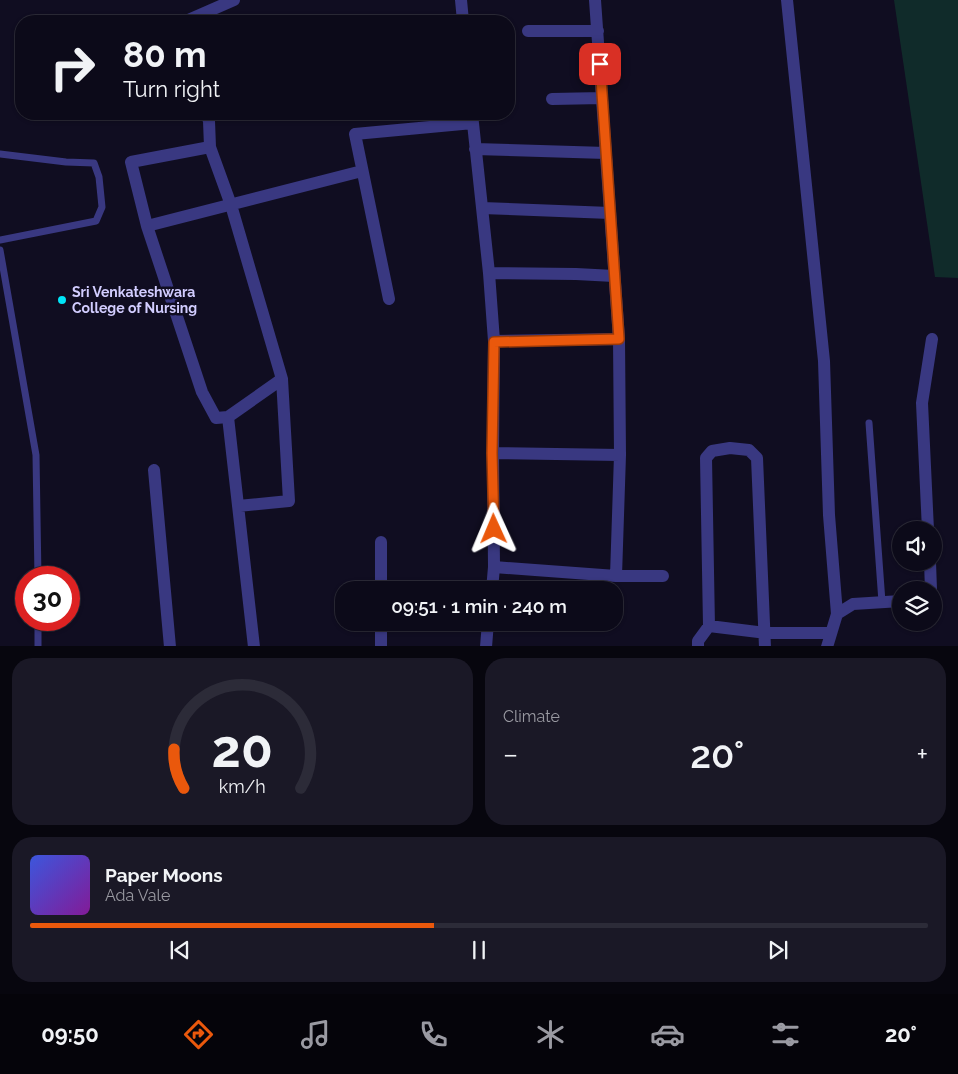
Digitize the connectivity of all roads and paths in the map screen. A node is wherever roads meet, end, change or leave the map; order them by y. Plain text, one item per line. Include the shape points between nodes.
1 (234, 0) edge
2 (461, 0) edge
3 (596, 0) edge
4 (787, 0) edge
5 (200, 15) edge
6 (462, 15) edge
7 (528, 31) dead end
8 (598, 31) junction
9 (602, 98) junction
10 (552, 99) dead end
11 (208, 120) edge
12 (457, 120) edge
13 (472, 120) edge
14 (210, 147) junction
15 (475, 149) junction
16 (606, 153) junction
17 (0, 154) edge
18 (362, 171) junction
19 (231, 205) junction
20 (482, 208) junction
21 (610, 213) junction
22 (147, 226) junction
23 (0, 240) edge
24 (0, 250) edge
25 (2, 266) edge
26 (489, 274) junction
27 (614, 276) junction
28 (390, 299) dead end
29 (619, 339) junction
30 (932, 339) dead end
31 (494, 342) junction
32 (282, 379) junction
33 (228, 417) junction
34 (869, 423) dead end
35 (492, 453) junction
36 (620, 455) junction
37 (154, 470) dead end
38 (238, 506) junction
39 (928, 521) edge
40 (381, 542) dead end
41 (38, 566) edge
42 (494, 567) junction
43 (616, 576) junction
44 (663, 576) dead end
45 (381, 581) edge
46 (493, 581) edge
47 (892, 601) edge
48 (882, 602) junction
49 (837, 614) junction
50 (709, 626) junction
51 (38, 631) edge
52 (381, 631) edge
53 (487, 631) edge
54 (766, 633) junction
55 (831, 633) junction
56 (38, 646) edge
57 (170, 646) edge
58 (254, 646) edge
59 (381, 646) edge
60 (486, 646) edge
61 (698, 646) edge
62 (766, 646) edge
63 (827, 646) edge

1 - 5 street
2 - 6 street
3 - 8 street
4 - 49 street via 824,361 829,515
7 - 8 street
8 - 9 street
9 - 10 street
9 - 16 street
11 - 14 street
12 - 18 street via 355,134
13 - 15 street
14 - 19 street
14 - 22 street via 131,162
15 - 16 street
15 - 20 street
16 - 21 street
17 - 23 lane via 94,163 102,207 96,221
18 - 19 street
18 - 28 street
19 - 22 street
19 - 32 street
20 - 21 street
20 - 26 street
21 - 27 street
22 - 33 street via 202,392 216,418
24 - 25 lane
25 - 41 lane via 36,455
26 - 27 street
26 - 31 street
27 - 29 street
29 - 31 street
29 - 36 street
30 - 39 street via 922,403
31 - 35 street
32 - 33 street
32 - 38 street via 289,501
33 - 38 street
34 - 48 lane
35 - 36 street
35 - 42 street
36 - 43 street
37 - 57 street
38 - 58 street
40 - 45 street
42 - 43 street
42 - 46 street
43 - 44 street
47 - 48 street
48 - 49 street via 853,604
49 - 55 street
50 - 54 street
50 - 54 street via 706,458 712,450 749,450 757,458
50 - 61 street
51 - 56 lane
52 - 59 street
53 - 60 street
54 - 55 street
54 - 62 street
55 - 63 street

